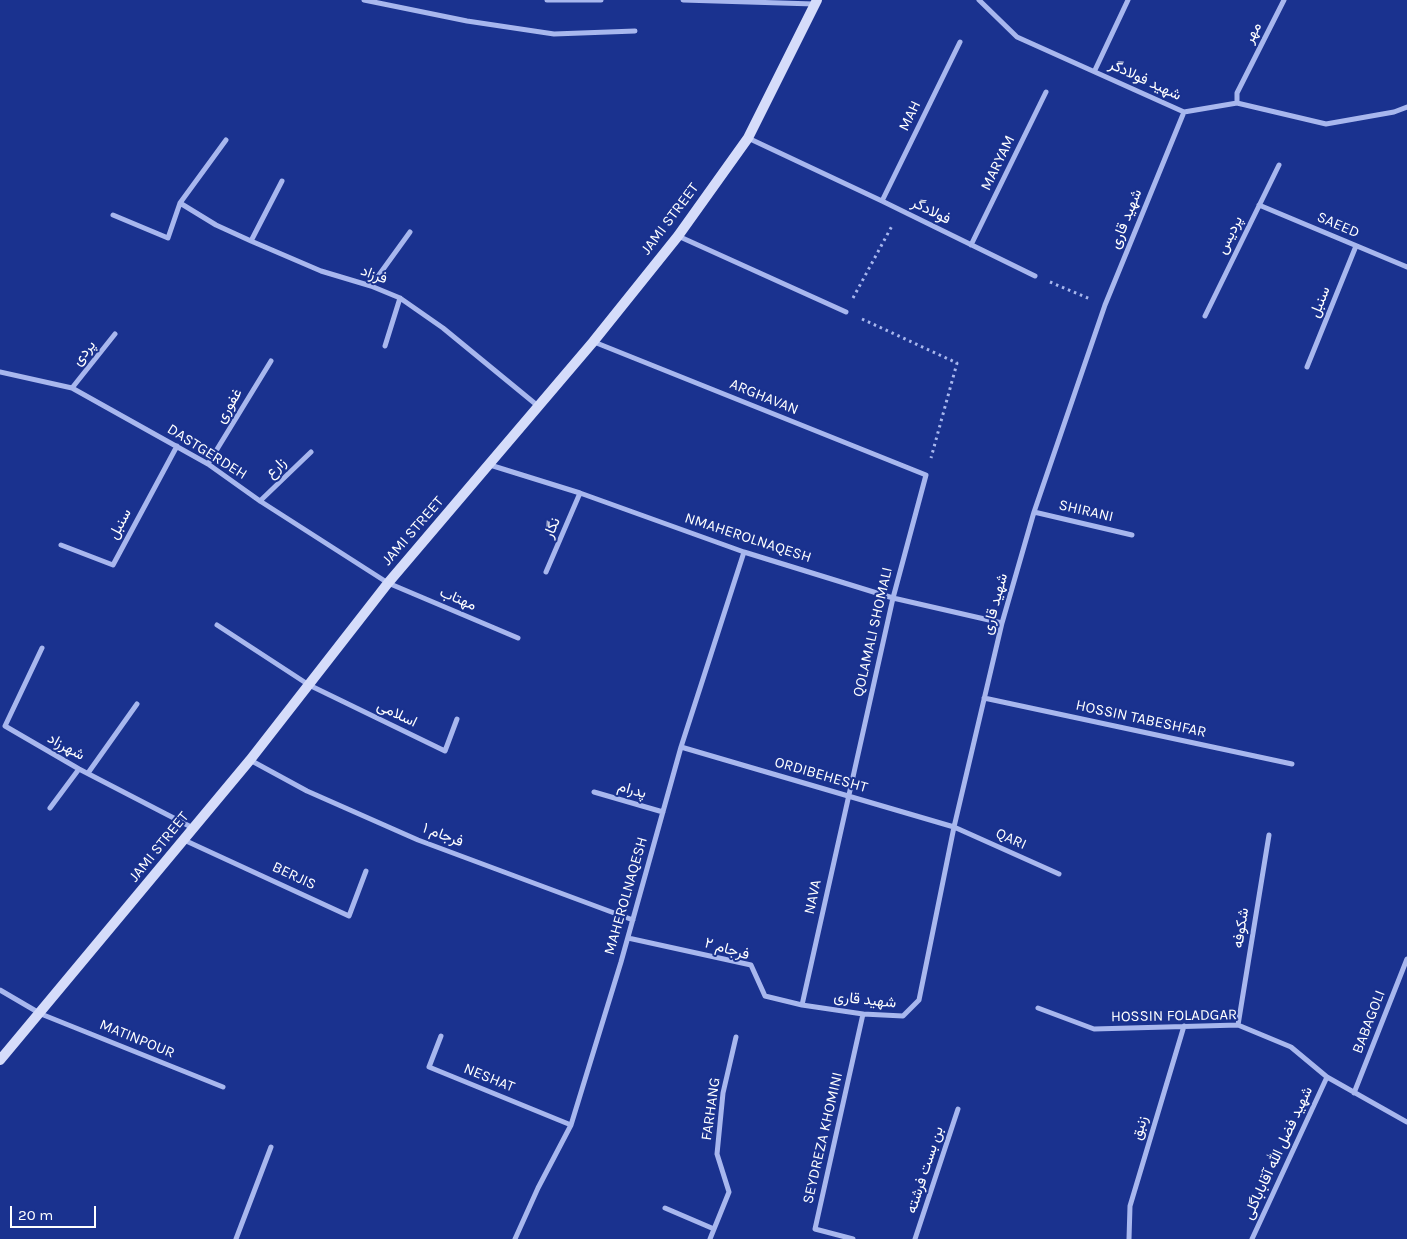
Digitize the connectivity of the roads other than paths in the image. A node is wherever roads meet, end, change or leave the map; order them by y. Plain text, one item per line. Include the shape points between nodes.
1 (364, 0) edge
2 (547, 0) edge
3 (601, 0) edge
4 (683, 0) edge
5 (979, 0) edge
6 (1128, 0) edge
7 (1284, 0) edge
8 (816, 2) edge
9 (635, 31) dead end
10 (960, 42) dead end
11 (1095, 70) junction
12 (1046, 92) dead end
13 (1237, 103) junction
14 (1407, 107) edge
15 (1183, 111) junction
16 (748, 138) junction
17 (226, 140) dead end
18 (1279, 165) dead end
19 (282, 181) dead end
20 (882, 200) junction
21 (180, 203) junction
22 (1259, 205) junction
23 (113, 215) dead end
24 (410, 232) dead end
25 (678, 236) junction
26 (251, 241) junction
27 (971, 245) junction
28 (1356, 246) junction
29 (1407, 267) edge
30 (1035, 276) road end
31 (371, 286) junction
32 (400, 298) junction
33 (846, 312) road end
34 (1205, 316) dead end
35 (115, 334) dead end
36 (593, 342) junction
37 (385, 346) dead end
38 (271, 361) dead end
39 (1307, 367) dead end
40 (0, 372) edge
41 (72, 388) junction
42 (538, 406) junction
43 (176, 446) junction
44 (311, 452) dead end
45 (208, 464) junction
46 (489, 465) junction
47 (926, 476) joint
48 (580, 493) junction
49 (260, 501) junction
50 (1034, 512) junction
51 (1132, 535) dead end
52 (61, 545) dead end
53 (744, 552) junction
54 (546, 572) dead end
55 (388, 583) junction
56 (893, 598) junction
57 (1002, 623) junction
58 (217, 625) dead end
59 (518, 638) dead end
60 (42, 648) dead end
61 (309, 685) junction
62 (984, 698) junction
63 (137, 704) dead end
64 (457, 719) dead end
65 (681, 747) junction
66 (250, 760) junction
67 (1292, 764) dead end
68 (79, 769) junction
69 (88, 773) junction
70 (594, 792) dead end
71 (848, 796) junction
72 (50, 808) dead end
73 (663, 812) junction
74 (954, 827) junction
75 (194, 828) junction
76 (1269, 835) dead end
77 (184, 840) junction
78 (366, 871) dead end
79 (1059, 874) dead end
80 (633, 920) junction
81 (628, 938) junction
82 (1407, 959) edge
83 (0, 990) edge
84 (802, 1004) junction
85 (1038, 1008) dead end
86 (41, 1014) junction
87 (863, 1014) junction
88 (1238, 1025) junction
89 (1184, 1026) junction
90 (441, 1036) dead end
91 (736, 1037) dead end
92 (0, 1060) edge
93 (1327, 1077) junction
94 (223, 1087) dead end
95 (1354, 1093) junction
96 (958, 1109) dead end
97 (1407, 1122) edge
98 (571, 1125) junction
99 (271, 1147) dead end
100 (665, 1208) dead end
101 (714, 1229) junction
102 (236, 1239) edge
103 (515, 1239) edge
104 (710, 1239) edge
105 (853, 1239) edge
106 (915, 1239) edge
107 (1129, 1239) edge
108 (1252, 1239) edge

1 - 9 street via 467,21 554,34
2 - 3 street
4 - 8 street
5 - 11 street, شهید فولادگر via 1017,37
6 - 11 street
7 - 13 street, مهر via 1237,93
8 - 16 street, JAMI STREET
10 - 20 street, MAH
11 - 15 street, شهید فولادگر
12 - 27 street, MARYAM
13 - 14 street, شهید فولادگر via 1326,124
13 - 15 street, شهید فولادگر
15 - 50 street, شهید قاری via 1105,305
16 - 20 street, فولادگر
16 - 25 street, JAMI STREET
17 - 21 street
18 - 22 street, پردیس
19 - 26 street
20 - 27 street, فولادگر
21 - 23 street via 168,238
21 - 26 street, فرزاد via 216,226
22 - 28 street, SAEED
22 - 34 street, پردیس
24 - 31 street
25 - 33 street
25 - 36 street, JAMI STREET
26 - 31 street, فرزاد via 321,271
27 - 30 street, فولادگر
28 - 29 street, SAEED
28 - 39 street, سنبل
31 - 32 street, فرزاد
32 - 37 street
32 - 42 street, فرزاد via 443,328
35 - 41 street, پردی
36 - 42 street, JAMI STREET
36 - 47 street, ARGHAVAN
38 - 45 street, غفوری
40 - 41 street, DASTGERDEH
41 - 43 street, DASTGERDEH
42 - 46 street, JAMI STREET
43 - 45 street, DASTGERDEH
43 - 52 street, سنبل via 112,565
44 - 49 street, زارع
45 - 49 street, DASTGERDEH
46 - 48 street, NMAHEROLNAQESH
46 - 55 street, JAMI STREET
47 - 56 street, QOLAMALI SHOMALI
48 - 53 street, NMAHEROLNAQESH
48 - 54 street, نگار
49 - 55 street, DASTGERDEH
50 - 51 street, SHIRANI
50 - 57 street, شهید قاری
53 - 56 street, NMAHEROLNAQESH
53 - 65 street, MAHEROLNAQESH
55 - 59 street, مهتاب
55 - 61 street, JAMI STREET
56 - 57 street, NMAHEROLNAQESH
56 - 71 street, QOLAMALI SHOMALI
57 - 62 street, شهید قاری
58 - 61 street
60 - 68 street, شهرزاد via 5,726
61 - 64 street, اسلامی via 445,751
61 - 66 street, JAMI STREET
62 - 67 street, HOSSIN TABESHFAR
62 - 74 street, شهید قاری
63 - 69 street
65 - 71 street, ORDIBEHESHT
65 - 73 street, MAHEROLNAQESH
66 - 75 street, JAMI STREET
66 - 80 street, فرجام ۱ via 307,791 418,840
68 - 69 street, شهرزاد
68 - 72 street
69 - 75 street, شهرزاد
70 - 73 street, پدرام
71 - 74 street, ORDIBEHESHT
71 - 84 street, NAVA
73 - 80 street, MAHEROLNAQESH
74 - 79 street, QARI
74 - 87 street, شهید قاری via 919,1000 903,1016
75 - 77 street, JAMI STREET
76 - 88 street, شکوفه
77 - 78 street, BERJIS via 349,916
77 - 86 street, JAMI STREET
80 - 81 street, MAHEROLNAQESH
81 - 84 street, فرجام ۲ via 751,965 764,996
81 - 98 street, MAHEROLNAQESH
82 - 95 street, BABAGOLI
83 - 86 street, MATINPOUR
84 - 87 street, شهید قاری
85 - 89 street, HOSSIN FOLADGAR via 1094,1029
86 - 92 street, JAMI STREET
86 - 94 street, MATINPOUR
87 - 105 street, SEYDREZA KHOMINI via 815,1229
88 - 89 street, HOSSIN FOLADGAR
88 - 93 street, HOSSIN FOLADGAR via 1291,1047
89 - 107 street, زنبق via 1130,1206
90 - 98 street, NESHAT via 429,1068
91 - 101 street, FARHANG via 723,1094 717,1154 729,1192
93 - 95 street, HOSSIN FOLADGAR
93 - 108 street, شهید فضل الله آقاباباگلی
95 - 97 street, HOSSIN FOLADGAR
96 - 106 street, بن بست فرشته
98 - 103 street, MAHEROLNAQESH
99 - 102 street
100 - 101 street
101 - 104 street, FARHANG

